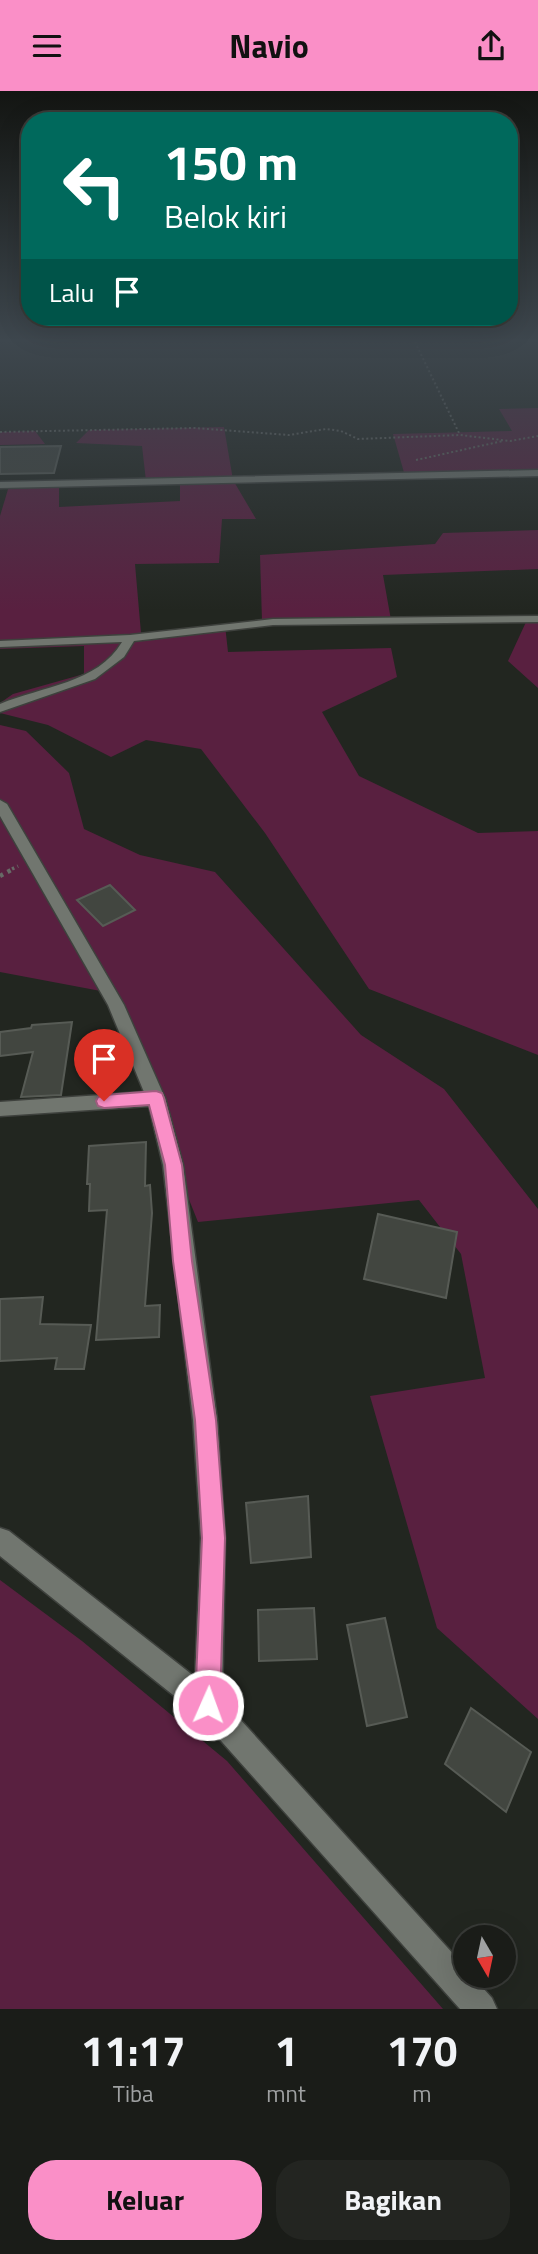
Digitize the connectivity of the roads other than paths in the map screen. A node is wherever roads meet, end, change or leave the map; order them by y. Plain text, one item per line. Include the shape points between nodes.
1 (538, 473) edge
2 (0, 485) edge
3 (538, 619) edge
4 (130, 638) junction
5 (0, 644) edge
6 (0, 708) edge
7 (0, 804) edge
8 (156, 1098) junction
9 (0, 1109) edge
10 (0, 1540) edge
11 (208, 1705) junction
12 (481, 2009) edge

1 - 2 street
3 - 4 street via 273,622
4 - 5 street
4 - 6 street via 123,656 99,672
7 - 8 street via 116,1005
8 - 9 street
8 - 11 street via 173,1165 205,1420 214,1538
10 - 11 street
11 - 12 street

